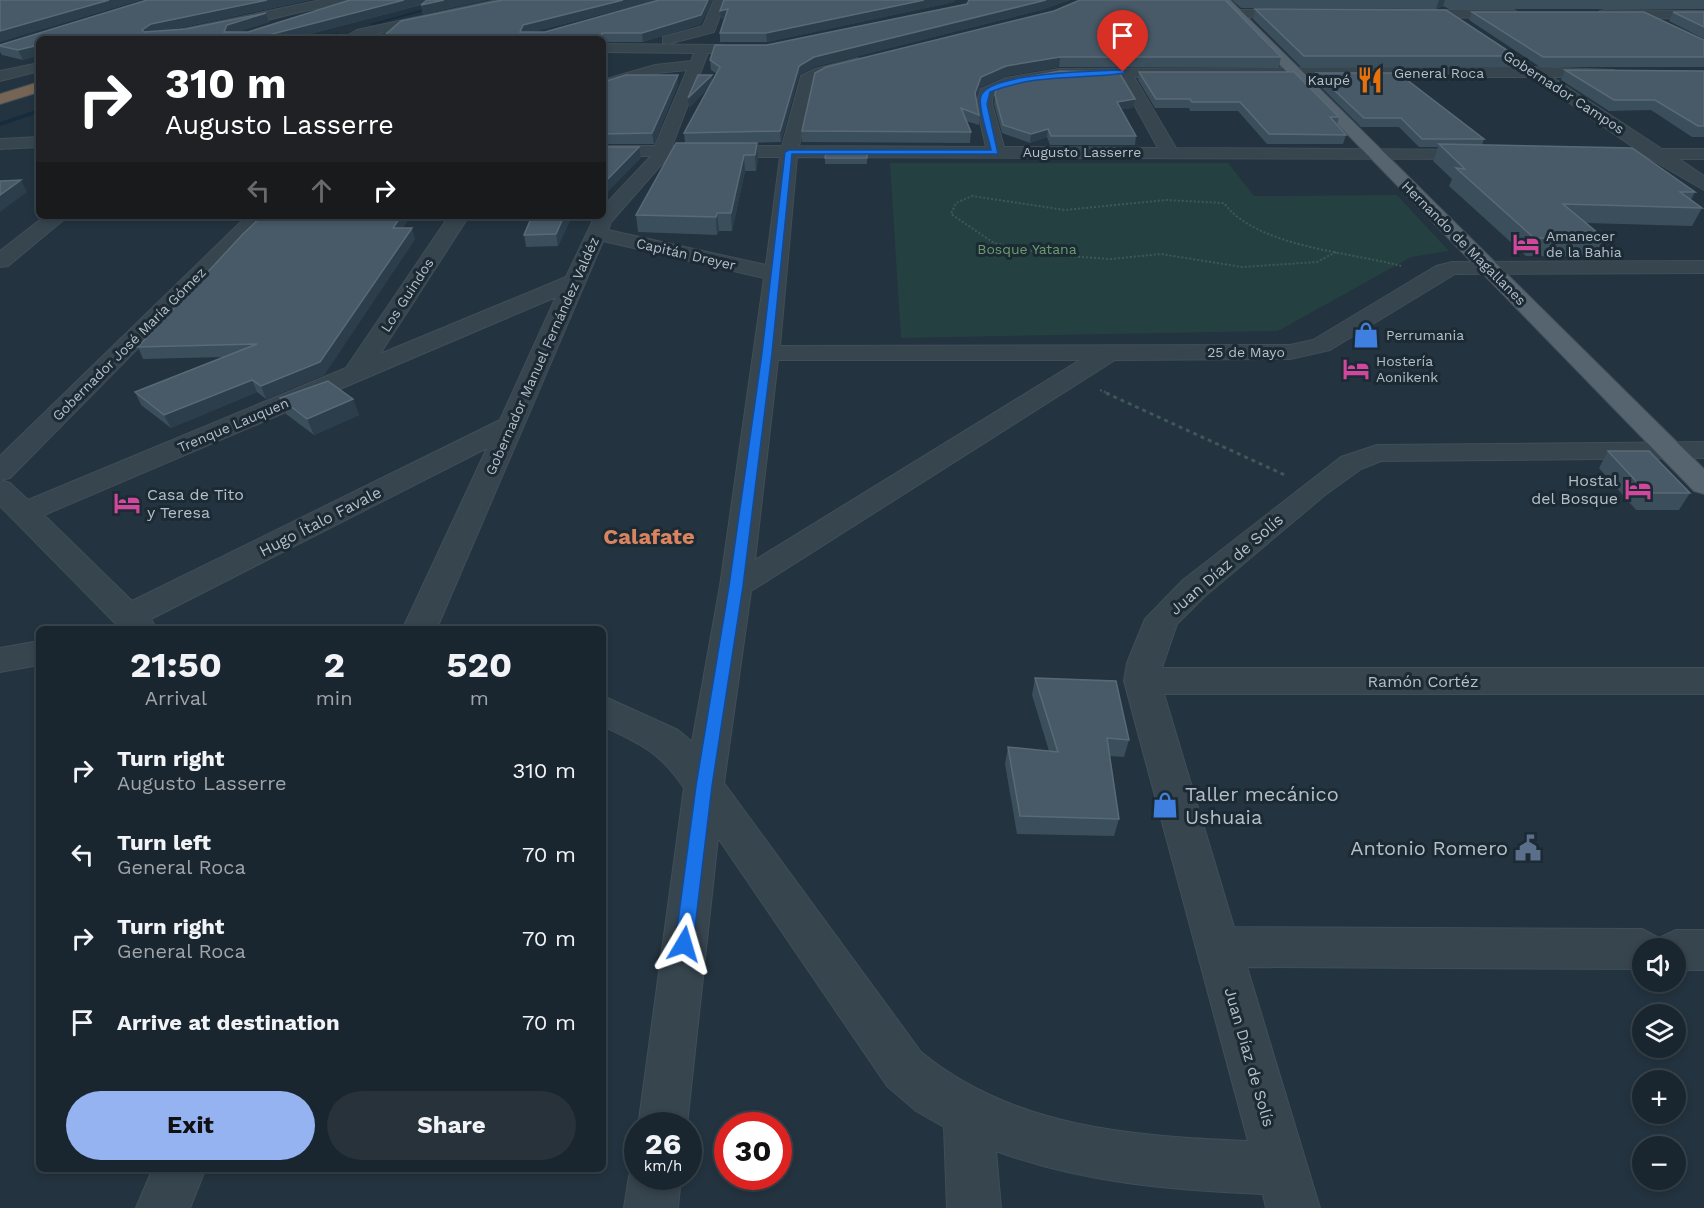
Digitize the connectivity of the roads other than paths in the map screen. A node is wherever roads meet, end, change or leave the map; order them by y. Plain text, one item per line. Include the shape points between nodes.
1 (514, 0) edge
2 (720, 0) edge
3 (1223, 0) edge
4 (1424, 0) edge
5 (1611, 0) edge
6 (356, 2) edge
7 (240, 6) edge
8 (409, 9) dead end
9 (1241, 9) edge
10 (1309, 14) edge
11 (1390, 14) edge
12 (1445, 14) junction
13 (1526, 14) edge
14 (1594, 14) edge
15 (1640, 14) junction
16 (1704, 15) edge
17 (278, 27) edge
18 (1465, 27) edge
19 (1672, 30) edge
20 (356, 32) edge
21 (152, 36) edge
22 (154, 36) edge
23 (606, 48) edge
24 (637, 48) junction
25 (735, 48) edge
26 (703, 49) junction
27 (885, 55) edge
28 (1515, 60) edge
29 (694, 64) junction
30 (36, 65) edge
31 (36, 66) edge
32 (0, 70) edge
33 (1123, 72) junction
34 (1303, 72) junction
35 (1535, 73) junction
36 (1625, 74) edge
37 (0, 76) edge
38 (606, 84) edge
39 (36, 88) edge
40 (0, 99) edge
41 (36, 142) edge
42 (0, 144) edge
43 (606, 152) edge
44 (662, 152) junction
45 (789, 152) junction
46 (996, 152) junction
47 (1170, 153) junction
48 (1385, 153) junction
49 (1624, 153) edge
50 (1495, 154) edge
51 (1658, 154) junction
52 (1704, 154) edge
53 (1704, 184) edge
54 (606, 216) edge
55 (54, 219) edge
56 (255, 219) edge
57 (457, 219) edge
58 (603, 219) edge
59 (596, 233) junction
60 (0, 261) edge
61 (1499, 267) junction
62 (1704, 267) edge
63 (775, 274) junction
64 (575, 281) junction
65 (1110, 352) junction
66 (767, 353) junction
67 (355, 374) junction
68 (512, 424) junction
69 (1669, 450) junction
70 (1702, 452) edge
71 (0, 472) edge
72 (1704, 485) edge
73 (0, 489) edge
74 (24, 513) junction
75 (736, 586) junction
76 (133, 623) edge
77 (421, 626) edge
78 (36, 654) edge
79 (0, 660) edge
80 (1142, 681) junction
81 (1704, 681) edge
82 (606, 711) edge
83 (704, 786) junction
84 (1218, 947) junction
85 (1632, 950) edge
86 (1686, 950) edge
87 (1704, 950) edge
88 (664, 1112) edge
89 (968, 1113) junction
90 (178, 1172) edge
91 (1287, 1189) edge
92 (653, 1190) edge
93 (163, 1208) edge
94 (651, 1208) edge
95 (974, 1208) edge

1 - 20 street
2 - 24 street via 709,29
3 - 9 main road, Hernando de Magallanes
4 - 12 street
5 - 15 street
6 - 17 highway
6 - 22 street via 321,4
7 - 21 street
8 - 20 street
9 - 10 street
9 - 34 main road, Hernando de Magallanes
11 - 12 street
12 - 13 street
12 - 18 street
14 - 15 street
15 - 16 street
15 - 19 street
23 - 24 street
24 - 26 street
25 - 26 street
26 - 29 street, Gobernador Manuel Fernández Valdéz
27 - 45 street via 806,79
28 - 35 street, Gobernador Campos
29 - 38 street via 655,69
29 - 44 street, Gobernador Manuel Fernández Valdéz
30 - 32 street
31 - 37 street
33 - 34 street, General Roca
33 - 46 street, General Roca via 1053,74 988,91 984,104
33 - 47 street
34 - 35 street, General Roca
34 - 48 main road, Hernando de Magallanes
35 - 36 street, General Roca
35 - 51 street, Gobernador Campos
39 - 40 highway
41 - 42 street
43 - 44 street, Augusto Lasserre
44 - 45 street, Augusto Lasserre
44 - 54 street, Gobernador Manuel Fernández Valdéz via 650,171
45 - 46 street, Augusto Lasserre
45 - 63 street
46 - 47 street, Augusto Lasserre
47 - 48 street, Augusto Lasserre
48 - 50 street, Augusto Lasserre
48 - 61 main road, Hernando de Magallanes
49 - 51 street
51 - 52 street
51 - 53 street, Gobernador Campos
55 - 60 street
56 - 71 street, Gobernador José María Gómez
57 - 67 street, Los Guindos
58 - 59 street, Gobernador Manuel Fernández Valdéz
59 - 63 street, Capitán Dreyer
59 - 64 street, Gobernador Manuel Fernández Valdéz
61 - 62 street, 25 de Mayo
61 - 65 street, 25 de Mayo via 1452,268 1308,350
61 - 69 main road, Hernando de Magallanes
61 - 70 main road, Hernando de Magallanes
63 - 66 street
64 - 67 street, Trenque Lauquen
64 - 68 street, Gobernador Manuel Fernández Valdéz
65 - 66 street, 25 de Mayo
65 - 75 street
66 - 75 street
67 - 74 street, Trenque Lauquen
68 - 76 street, Hugo Ítalo Favale
68 - 77 street, Gobernador Manuel Fernández Valdéz
69 - 70 street, Juan Díaz de Solís
69 - 72 main road, Hernando de Magallanes
69 - 80 street, Juan Díaz de Solís via 1377,453 1351,463 1194,588 1162,619
73 - 74 street
74 - 76 street
75 - 83 street
78 - 79 street
80 - 81 street, Ramón Cortéz
80 - 84 street, Juan Díaz de Solís
82 - 83 street via 665,740 682,755
83 - 88 street
83 - 89 street via 904,1069 943,1100
84 - 85 street
84 - 91 street, Juan Díaz de Solís
86 - 87 street
89 - 91 street via 1016,1134 1064,1146 1185,1165
89 - 95 street
90 - 93 street
92 - 94 street

